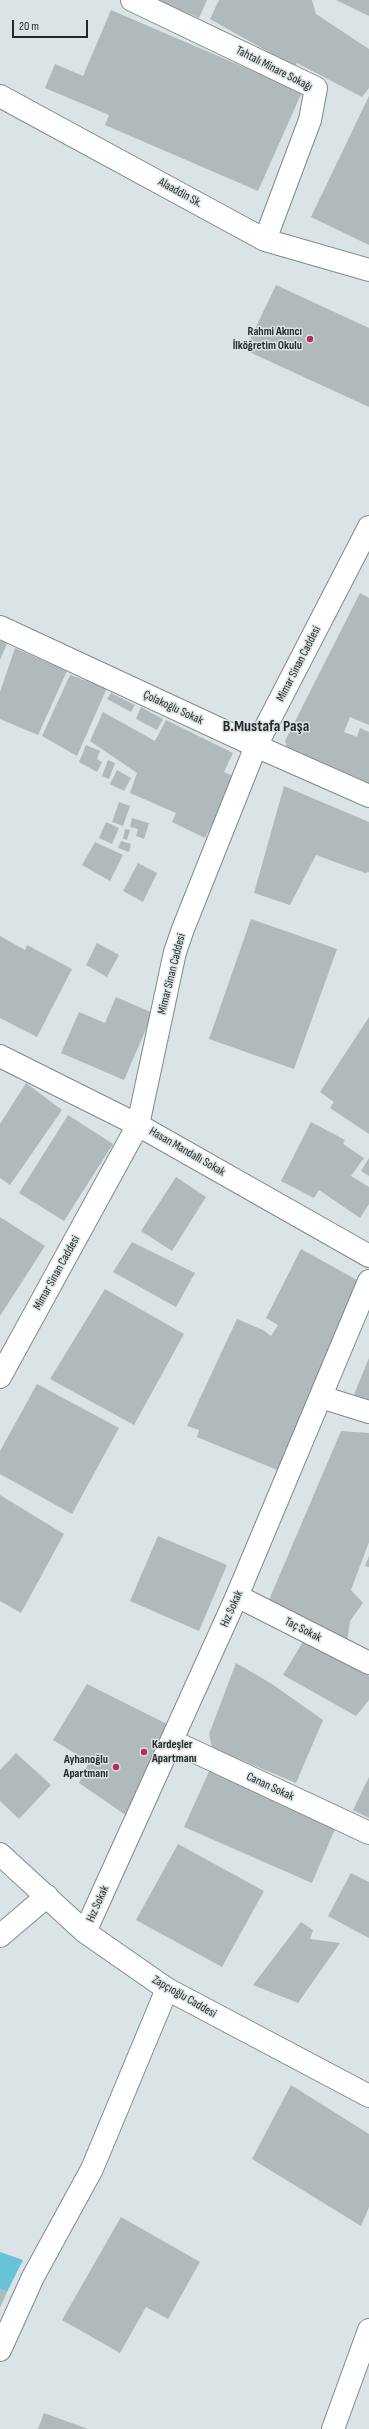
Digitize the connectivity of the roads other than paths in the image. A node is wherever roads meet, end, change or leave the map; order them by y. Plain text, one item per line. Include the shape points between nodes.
1 (132, 0) edge
2 (0, 96) edge
3 (265, 240) junction
4 (369, 270) edge
5 (369, 527) edge
6 (0, 627) edge
7 (256, 746) junction
8 (369, 796) edge
9 (0, 1056) edge
10 (138, 1125) junction
11 (369, 1256) edge
12 (369, 1281) edge
13 (0, 1377) edge
14 (321, 1397) junction
15 (369, 1412) edge
16 (238, 1596) junction
17 (369, 1663) edge
18 (172, 1741) junction
19 (369, 1833) edge
20 (0, 1854) edge
21 (47, 1896) junction
22 (85, 1932) junction
23 (0, 1936) edge
24 (166, 1989) junction
25 (369, 2096) edge
26 (369, 2330) edge
27 (0, 2350) edge
28 (333, 2429) edge

1 - 3 street, Tahtalı Minare Sokağı via 316,88 310,120
2 - 3 street, Alaaddin Sk.
3 - 4 street, Alaaddin Sk.
5 - 7 street, Mimar Sinan Caddesi
6 - 7 street, Çolakoğlu Sokak
7 - 8 street, Çolakoğlu Sokak
7 - 10 street, Mimar Sinan Caddesi via 177,946
9 - 10 street, Hasan Mandallı Sokak
10 - 11 street, Hasan Mandallı Sokak
10 - 13 street, Mimar Sinan Caddesi
12 - 14 street, Hız Sokak
14 - 15 street
14 - 16 street, Hız Sokak
16 - 17 street, Taç Sokak
16 - 18 street, Hız Sokak
18 - 19 street, Canan Sokak
18 - 22 street, Hız Sokak
20 - 21 street, Zapçıoğlu Caddesi
21 - 22 street, Zapçıoğlu Caddesi
21 - 23 street
22 - 24 street, Zapçıoğlu Caddesi
24 - 25 street, Zapçıoğlu Caddesi
24 - 27 street via 92,2170 33,2278
26 - 28 street

